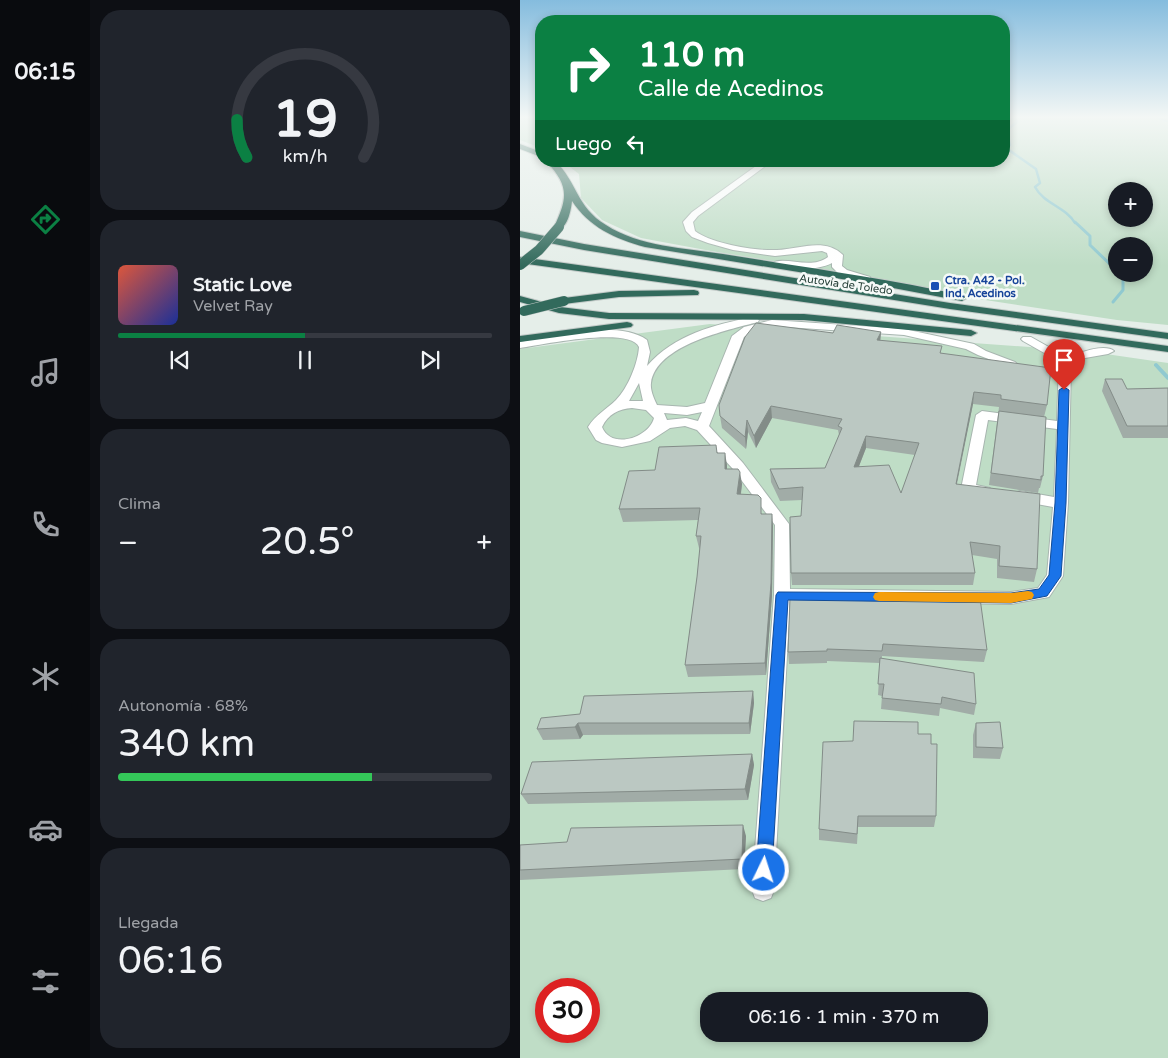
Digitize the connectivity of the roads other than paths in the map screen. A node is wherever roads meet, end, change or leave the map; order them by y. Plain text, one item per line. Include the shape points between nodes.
1 (557, 167) edge
2 (760, 167) edge
3 (568, 183) junction
4 (520, 229) edge
5 (520, 234) edge
6 (520, 240) edge
7 (584, 247) junction
8 (832, 250) junction
9 (520, 252) edge
10 (520, 260) edge
11 (740, 260) junction
12 (520, 265) edge
13 (872, 281) junction
14 (791, 289) junction
15 (675, 292) junction
16 (520, 299) edge
17 (827, 303) junction
18 (950, 306) junction
19 (995, 306) junction
20 (521, 309) edge
21 (775, 316) junction
22 (728, 317) junction
23 (1168, 330) edge
24 (1168, 336) edge
25 (520, 339) edge
26 (1027, 339) junction
27 (1168, 340) edge
28 (520, 345) edge
29 (965, 345) junction
30 (1168, 349) edge
31 (1108, 351) junction
32 (951, 353) edge
33 (968, 359) edge
34 (1168, 359) edge
35 (1065, 368) junction
36 (1049, 369) edge
37 (710, 406) junction
38 (612, 408) junction
39 (654, 408) junction
40 (1063, 426) junction
41 (702, 427) junction
42 (658, 429) junction
43 (1061, 503) junction
44 (782, 595) junction
45 (763, 890) dead end

1 - 3 highway
2 - 8 street via 695,214 688,222 690,231 710,241 758,251 786,252 817,246
3 - 11 highway via 588,216 606,229 660,246
3 - 12 highway, bridge via 567,209 559,226 539,250
4 - 19 highway
5 - 7 highway
6 - 7 highway
7 - 18 highway
8 - 11 street via 833,258 829,263 818,266
8 - 13 street via 838,255 838,267 842,272
9 - 14 highway, Autovía de Toledo
10 - 17 highway, Autovía de Toledo
11 - 13 highway
13 - 19 highway
14 - 18 highway via 810,288
14 - 27 highway, Autovía de Toledo
15 - 17 highway
15 - 20 highway, bridge via 619,294
15 - 20 highway via 593,293 552,298
16 - 22 highway via 559,310 609,316
17 - 30 highway, Autovía de Toledo
18 - 24 highway
19 - 23 highway
21 - 22 highway
21 - 26 highway via 847,320
21 - 39 street via 710,330 664,356 650,370 645,382 648,399
22 - 25 highway via 606,327
26 - 31 highway
26 - 35 street via 1059,357
28 - 38 street via 612,332 633,334 642,340 645,350 631,386 622,401
29 - 32 street via 950,348
29 - 33 street via 1016,364
29 - 37 street via 904,332 772,323 755,327 741,332 736,338
31 - 34 highway
31 - 35 street via 1082,355
35 - 36 street
35 - 40 street
37 - 39 street via 687,411
37 - 41 street
38 - 39 street via 633,404
38 - 42 street via 600,416 595,427 599,436 612,442 629,443 646,438
39 - 42 street via 661,418
40 - 43 street
40 - 43 street via 982,415 968,489
41 - 42 street via 686,422 667,424
41 - 44 street via 738,466 782,524
43 - 44 street via 1055,576 1043,593 1011,598
44 - 45 street

